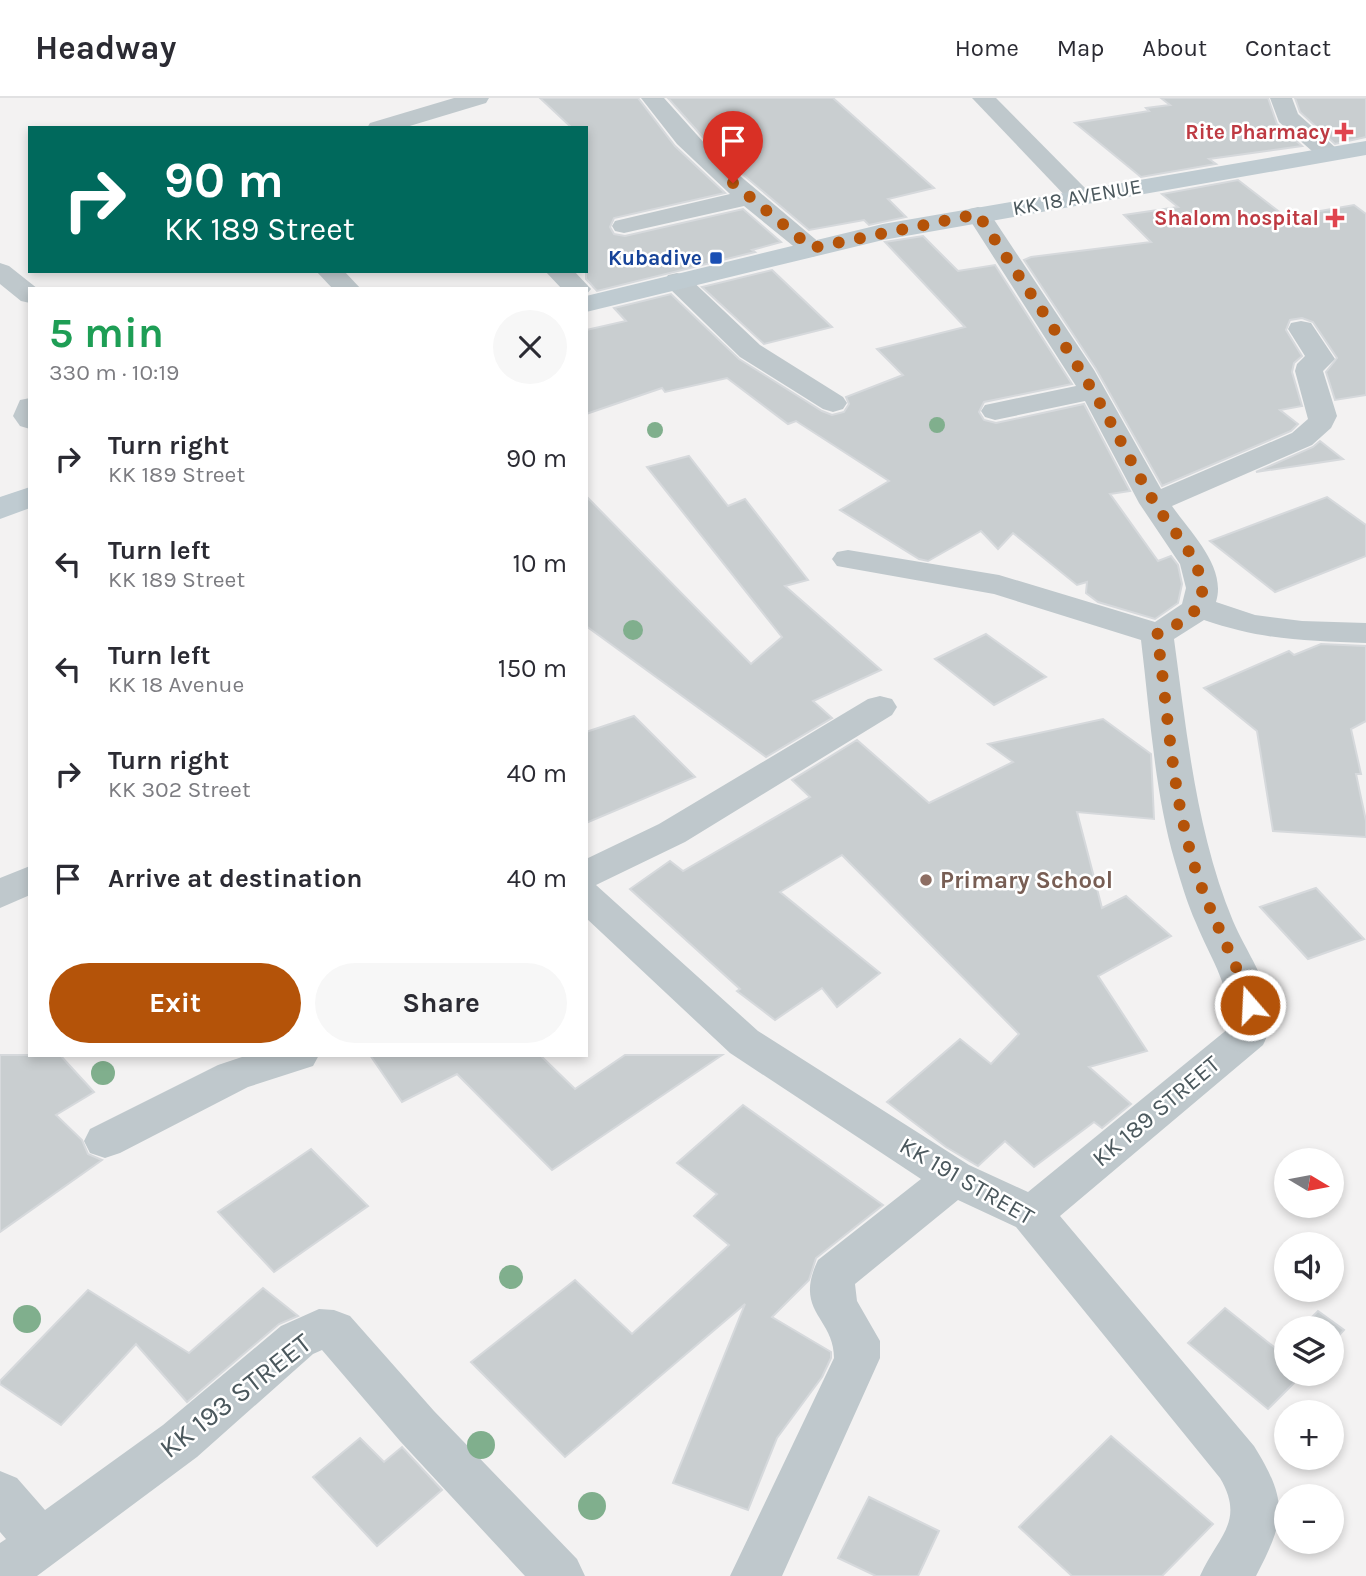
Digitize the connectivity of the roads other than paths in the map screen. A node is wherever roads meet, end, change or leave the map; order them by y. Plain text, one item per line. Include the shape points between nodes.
1 (478, 98) edge
2 (652, 98) edge
3 (983, 98) edge
4 (1281, 98) edge
5 (385, 126) edge
6 (1366, 148) edge
7 (1329, 154) junction
8 (1079, 196) junction
9 (749, 197) junction
10 (978, 214) junction
11 (624, 226) dead end
12 (812, 248) junction
13 (0, 271) edge
14 (331, 273) edge
15 (560, 273) edge
16 (677, 281) junction
17 (346, 287) edge
18 (575, 287) edge
19 (28, 293) edge
20 (588, 298) edge
21 (1301, 329) dead end
22 (1093, 391) junction
23 (833, 403) dead end
24 (995, 411) dead end
25 (28, 497) edge
26 (1154, 503) junction
27 (0, 509) edge
28 (848, 559) dead end
29 (1199, 607) junction
30 (1366, 633) edge
31 (1157, 634) junction
32 (880, 707) dead end
33 (588, 874) edge
34 (28, 880) edge
35 (0, 894) edge
36 (588, 898) edge
37 (293, 1057) edge
38 (105, 1141) dead end
39 (954, 1178) junction
40 (1032, 1214) junction
41 (0, 1494) edge
42 (40, 1542) junction
43 (0, 1573) edge
44 (559, 1576) edge
45 (756, 1576) edge
46 (1226, 1576) edge

1 - 5 street
2 - 9 street via 685,138
3 - 8 street
4 - 7 street via 1287,117
6 - 7 main road, KK 18 AVENUE
7 - 8 main road, KK 18 AVENUE
8 - 10 main road, KK 18 AVENUE
9 - 11 street
9 - 12 street
10 - 12 main road, KK 18 AVENUE
10 - 22 street
12 - 16 main road, KK 18 AVENUE
13 - 19 street
14 - 17 street
15 - 18 street
16 - 20 main road, KK 18 AVENUE
16 - 23 street via 750,351
21 - 26 street via 1321,359 1311,364 1309,371 1321,422 1302,439
22 - 24 street
22 - 26 street
25 - 27 main road
26 - 29 street via 1199,573
28 - 31 street via 999,585
29 - 30 street via 1250,625
29 - 31 street via 1181,623
31 - 40 street, KK 189 STREET via 1177,787 1192,860 1243,981 1250,1005 1249,1034
32 - 33 street via 672,833
34 - 35 street
36 - 39 street, KK 191 STREET via 744,1042
37 - 38 street via 233,1076
39 - 40 street, KK 191 STREET
39 - 45 street via 834,1275 833,1299 857,1341 857,1358
40 - 46 street, KK 191 STREET via 1237,1462 1254,1492 1256,1512 1239,1560
41 - 42 street
42 - 43 street, KK 193 STREET
42 - 44 street, KK 193 STREET via 180,1441 298,1340 319,1329 334,1330 417,1426

